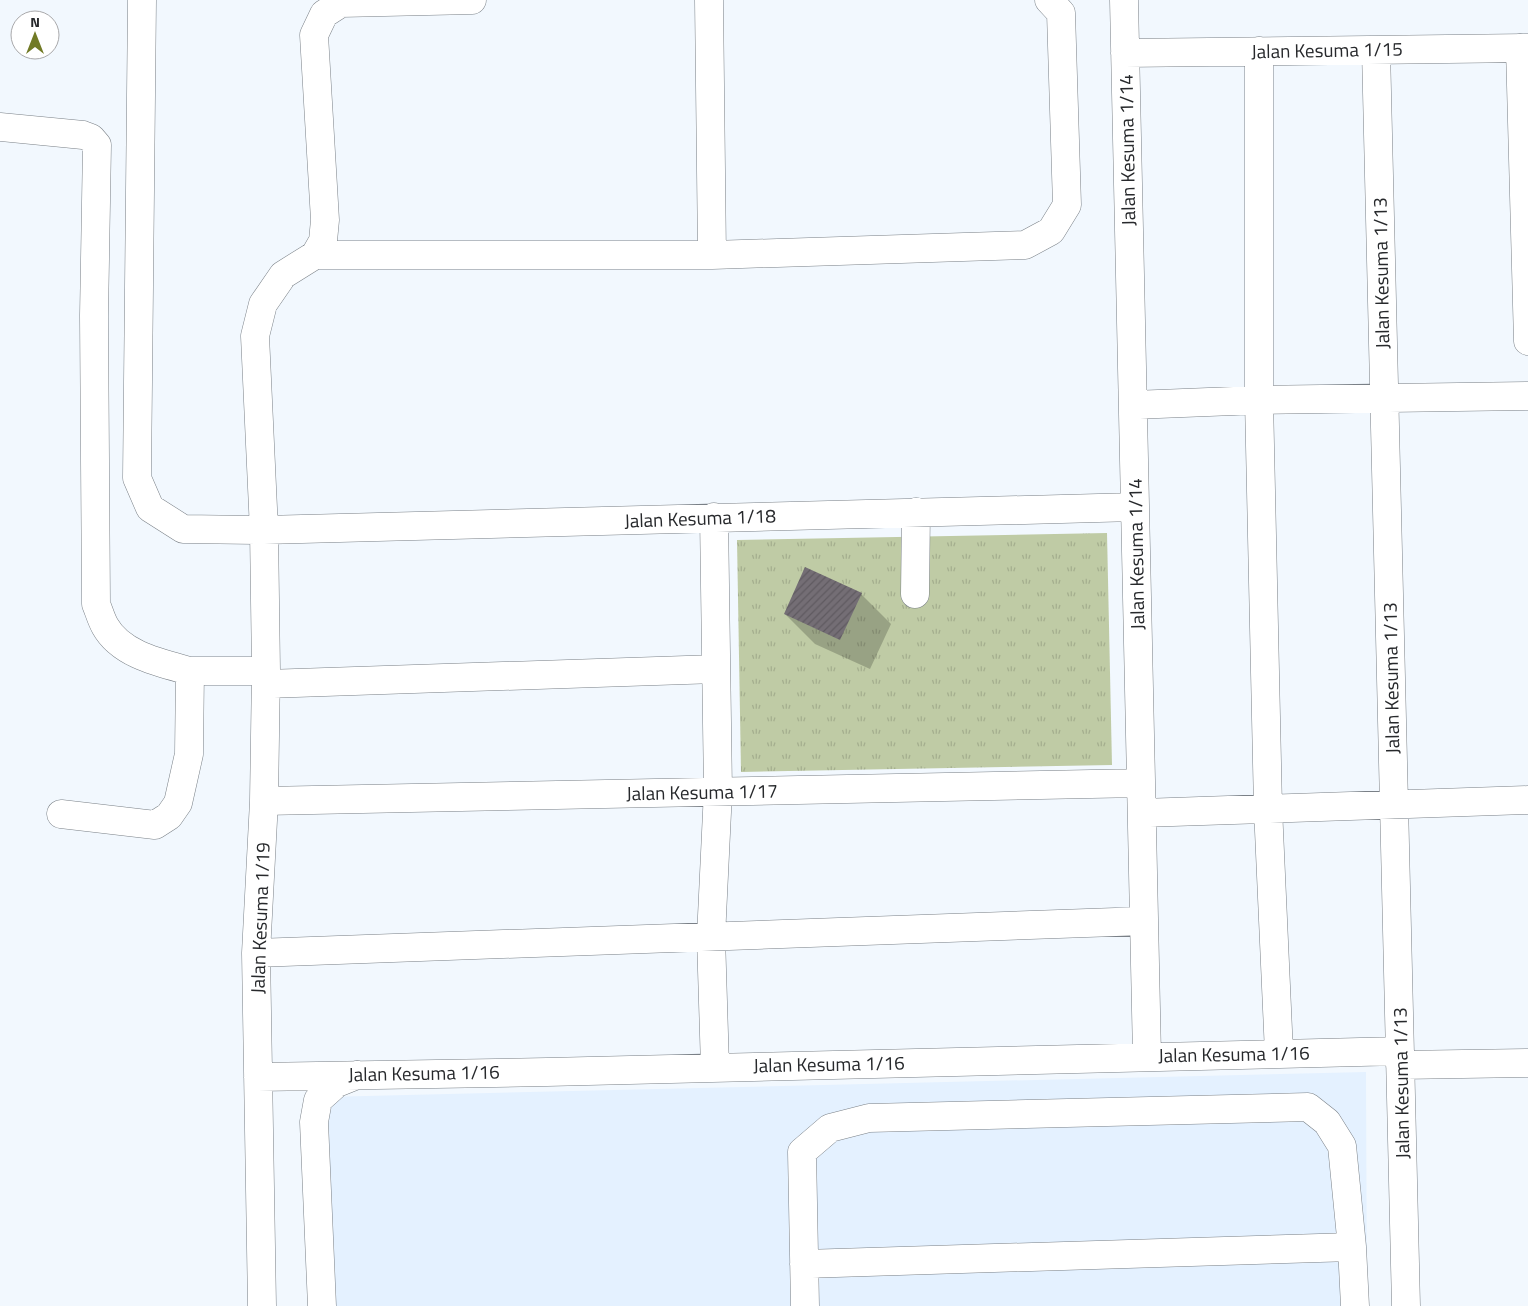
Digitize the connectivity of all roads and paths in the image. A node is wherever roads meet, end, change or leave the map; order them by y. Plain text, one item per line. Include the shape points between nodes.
1 (142, 0) edge
2 (472, 0) edge
3 (709, 0) edge
4 (1049, 0) edge
5 (1124, 0) edge
6 (1524, 48) edge
7 (1376, 50) junction
8 (1259, 51) junction
9 (1125, 52) junction
10 (0, 127) edge
11 (315, 255) junction
12 (712, 255) junction
13 (1528, 341) edge
14 (1528, 396) edge
15 (1384, 397) junction
16 (1259, 400) junction
17 (1133, 405) junction
18 (1135, 507) junction
19 (916, 512) junction
20 (714, 517) junction
21 (264, 530) junction
22 (916, 594) dead end
23 (716, 669) junction
24 (190, 671) junction
25 (266, 677) junction
26 (1141, 783) junction
27 (718, 791) junction
28 (1528, 800) edge
29 (264, 802) junction
30 (1394, 804) junction
31 (1268, 808) junction
32 (1142, 813) junction
33 (61, 814) dead end
34 (1144, 921) junction
35 (711, 937) junction
36 (256, 952) junction
37 (1279, 1053) junction
38 (1147, 1056) junction
39 (1400, 1058) junction
40 (1528, 1062) edge
41 (715, 1067) junction
42 (358, 1074) junction
43 (258, 1077) junction
44 (1352, 1247) junction
45 (804, 1264) junction
46 (262, 1306) edge
47 (322, 1306) edge
48 (805, 1306) edge
49 (1355, 1306) edge
50 (1406, 1306) edge

1 - 21 street, Jalan Kesuma 1/18 via 137,478 150,508 182,529
2 - 11 street via 341,3 324,14 314,35 325,220 323,241
3 - 12 street
4 - 12 street via 1061,13 1067,205 1051,232 1025,245
5 - 9 street, Jalan Kesuma 1/14
6 - 7 street, Jalan Kesuma 1/15
6 - 13 street
7 - 8 street, Jalan Kesuma 1/15
7 - 15 street, Jalan Kesuma 1/13
8 - 9 street, Jalan Kesuma 1/15
8 - 16 street
9 - 17 street, Jalan Kesuma 1/14
10 - 24 street via 83,134 97,146 94,316 96,604 106,628 122,645 157,662
11 - 12 street
11 - 21 street, Jalan Kesuma 1/19 via 283,275 264,304 255,336
14 - 15 street
15 - 16 street
15 - 30 street, Jalan Kesuma 1/13
16 - 17 street
16 - 31 street
17 - 18 street, Jalan Kesuma 1/14
18 - 19 street, Jalan Kesuma 1/18
18 - 26 street, Jalan Kesuma 1/14
19 - 20 street, Jalan Kesuma 1/18
19 - 22 street
20 - 21 street, Jalan Kesuma 1/18
20 - 23 street
21 - 25 street, Jalan Kesuma 1/19
23 - 25 street
23 - 27 street
24 - 25 street
24 - 33 street via 189,754 178,803 169,816 155,825
25 - 29 street, Jalan Kesuma 1/19
26 - 27 street, Jalan Kesuma 1/17
26 - 32 street, Jalan Kesuma 1/14
27 - 29 street, Jalan Kesuma 1/17
27 - 35 street
28 - 30 street
29 - 36 street, Jalan Kesuma 1/19
30 - 31 street
30 - 39 street, Jalan Kesuma 1/13
31 - 32 street
31 - 37 street
32 - 34 street, Jalan Kesuma 1/14
34 - 35 street
34 - 38 street, Jalan Kesuma 1/14
35 - 36 street
35 - 41 street
36 - 43 street, Jalan Kesuma 1/19
37 - 38 street, Jalan Kesuma 1/16
37 - 39 street, Jalan Kesuma 1/16
38 - 41 street, Jalan Kesuma 1/16
39 - 40 street, Jalan Kesuma 1/16
39 - 50 street, Jalan Kesuma 1/13
41 - 42 street, Jalan Kesuma 1/16
42 - 43 street, Jalan Kesuma 1/16
42 - 47 street via 337,1083 318,1100 314,1122
43 - 46 street, Jalan Kesuma 1/19
44 - 45 street
44 - 45 street via 1342,1146 1327,1122 1308,1107 868,1118 830,1128 802,1152
44 - 49 street
45 - 48 street

